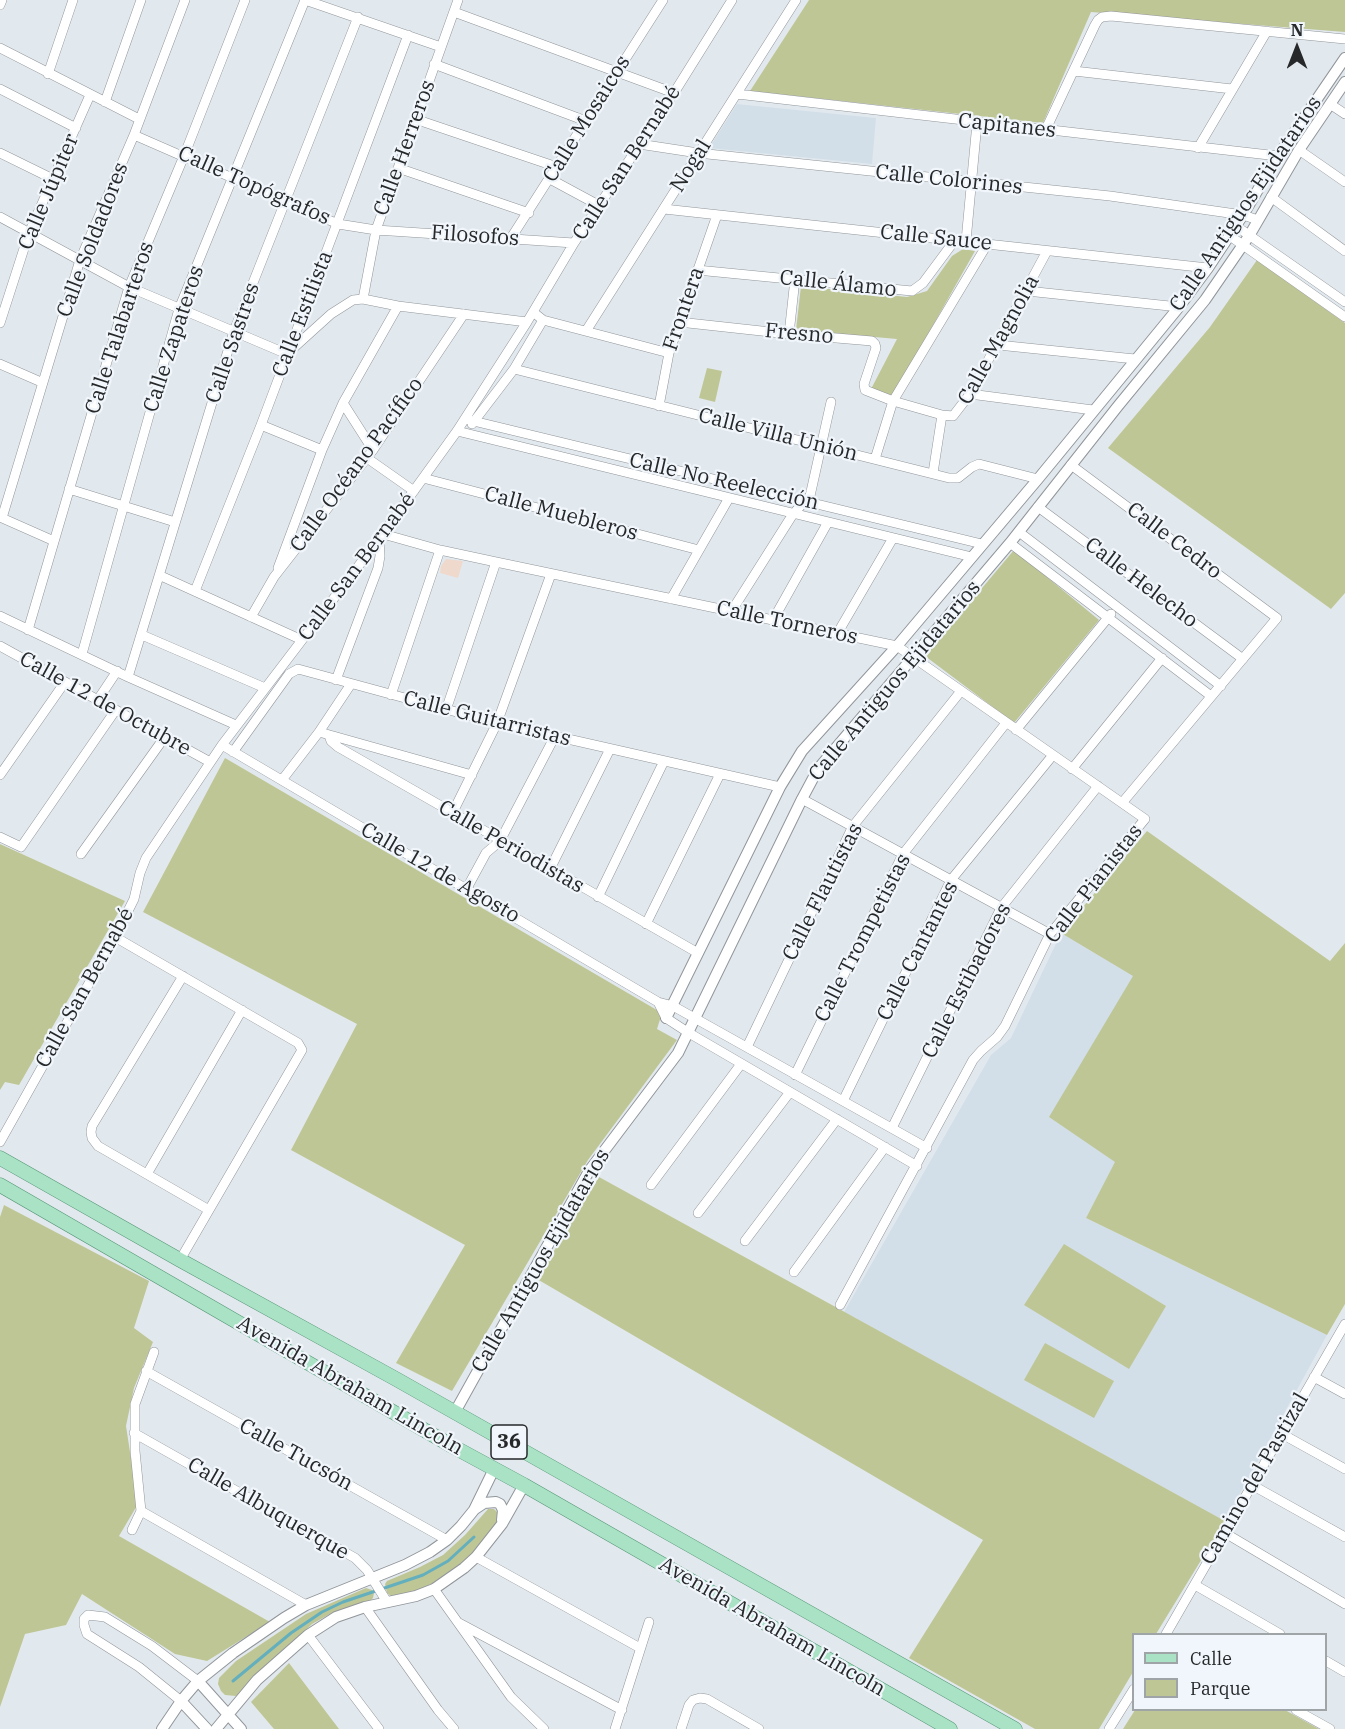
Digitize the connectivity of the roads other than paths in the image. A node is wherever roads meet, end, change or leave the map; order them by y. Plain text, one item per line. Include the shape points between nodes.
1 (2, 0) edge
2 (73, 0) edge
3 (141, 0) edge
4 (185, 0) edge
5 (245, 0) edge
6 (305, 0) edge
7 (457, 0) edge
8 (663, 0) edge
9 (732, 0) edge
10 (796, 0) edge
11 (0, 5) edge
12 (454, 12) junction
13 (358, 17) junction
14 (1267, 31) junction
15 (408, 35) junction
16 (1345, 39) edge
17 (441, 46) junction
18 (0, 48) edge
19 (1345, 58) edge
20 (434, 64) junction
21 (617, 71) junction
22 (1074, 71) junction
23 (48, 74) junction
24 (1345, 82) edge
25 (0, 89) edge
26 (1232, 89) junction
27 (674, 93) junction
28 (737, 94) junction
29 (90, 95) junction
30 (105, 102) junction
31 (1330, 104) junction
32 (1345, 114) edge
33 (139, 119) junction
34 (416, 119) junction
35 (586, 120) junction
36 (978, 123) junction
37 (76, 128) junction
38 (1046, 129) junction
39 (134, 135) junction
40 (639, 144) junction
41 (1198, 148) junction
42 (1299, 150) junction
43 (0, 153) edge
44 (698, 153) junction
45 (184, 156) junction
46 (1278, 156) junction
47 (557, 167) junction
48 (398, 168) junction
49 (234, 178) junction
50 (53, 179) junction
51 (550, 179) junction
52 (1345, 182) edge
53 (971, 183) junction
54 (1271, 197) junction
55 (286, 201) junction
56 (600, 206) junction
57 (664, 209) junction
58 (528, 213) junction
59 (717, 215) junction
60 (1243, 215) junction
61 (0, 217) edge
62 (1258, 220) junction
63 (338, 224) junction
64 (376, 230) junction
65 (1233, 231) junction
66 (29, 233) junction
67 (511, 238) junction
68 (955, 240) junction
69 (966, 240) junction
70 (1246, 241) junction
71 (574, 243) junction
72 (988, 243) junction
73 (1047, 251) junction
74 (1345, 251) edge
75 (80, 260) junction
76 (1208, 268) junction
77 (697, 270) junction
78 (795, 279) junction
79 (129, 286) junction
80 (1027, 291) junction
81 (363, 299) junction
82 (1345, 302) edge
83 (398, 306) junction
84 (1179, 307) junction
85 (179, 309) junction
86 (533, 312) junction
87 (464, 314) junction
88 (1345, 317) edge
89 (543, 320) junction
90 (527, 322) junction
91 (679, 322) junction
92 (0, 323) edge
93 (234, 331) junction
94 (586, 331) junction
95 (789, 334) junction
96 (998, 345) junction
97 (669, 353) junction
98 (287, 354) junction
99 (1135, 359) junction
100 (0, 364) edge
101 (513, 369) junction
102 (41, 382) junction
103 (970, 394) junction
104 (893, 401) junction
105 (831, 402) dead end
106 (343, 403) junction
107 (659, 406) junction
108 (1094, 410) junction
109 (942, 415) junction
110 (470, 421) junction
111 (261, 425) junction
112 (461, 432) junction
113 (821, 446) junction
114 (322, 450) junction
115 (370, 454) junction
116 (875, 459) junction
117 (1071, 465) junction
118 (933, 473) junction
119 (423, 478) junction
120 (1038, 479) junction
121 (69, 489) junction
122 (414, 491) junction
123 (729, 498) junction
124 (806, 502) junction
125 (123, 507) junction
126 (1038, 507) junction
127 (793, 514) junction
128 (175, 522) junction
129 (828, 522) junction
130 (1019, 532) junction
131 (381, 536) junction
132 (893, 538) junction
133 (54, 541) junction
134 (1010, 543) junction
135 (982, 544) junction
136 (440, 550) junction
137 (699, 550) junction
138 (972, 557) junction
139 (496, 562) junction
140 (551, 574) junction
141 (161, 576) junction
142 (274, 577) junction
143 (195, 591) junction
144 (671, 599) junction
145 (1116, 608) junction
146 (731, 612) junction
147 (0, 616) edge
148 (251, 617) junction
149 (1108, 618) junction
150 (773, 620) junction
151 (28, 630) junction
152 (837, 634) junction
153 (142, 635) junction
154 (302, 640) junction
155 (0, 646) edge
156 (897, 646) junction
157 (82, 654) junction
158 (912, 657) junction
159 (1161, 658) junction
160 (1244, 659) junction
161 (117, 671) junction
162 (128, 677) junction
163 (336, 680) junction
164 (66, 682) junction
165 (351, 684) junction
166 (1221, 686) junction
167 (265, 688) junction
168 (961, 691) junction
169 (391, 695) junction
170 (1211, 696) junction
171 (97, 701) junction
172 (446, 710) junction
173 (115, 711) junction
174 (497, 723) junction
175 (1006, 723) junction
176 (236, 725) junction
177 (1016, 730) junction
178 (319, 732) junction
179 (329, 735) junction
180 (555, 736) junction
181 (164, 738) junction
182 (222, 745) junction
183 (610, 749) junction
184 (233, 752) junction
185 (1053, 755) junction
186 (664, 761) junction
187 (210, 762) junction
188 (1072, 769) junction
189 (720, 774) junction
190 (0, 775) edge
191 (472, 775) junction
192 (282, 780) junction
193 (1098, 786) junction
194 (780, 787) junction
195 (802, 799) junction
196 (1122, 803) junction
197 (452, 814) junction
198 (1145, 819) joint
199 (854, 826) junction
200 (0, 837) edge
201 (500, 841) junction
202 (81, 854) dead end
203 (903, 854) junction
204 (550, 869) junction
205 (951, 880) junction
206 (467, 888) junction
207 (598, 897) junction
208 (1001, 908) junction
209 (646, 924) junction
210 (1050, 934) junction
211 (115, 937) junction
212 (698, 953) junction
213 (183, 976) junction
214 (658, 1002) junction
215 (673, 1006) junction
216 (242, 1010) junction
217 (666, 1018) junction
218 (696, 1019) junction
219 (688, 1033) junction
220 (747, 1047) junction
221 (741, 1064) junction
222 (795, 1075) junction
223 (790, 1092) junction
224 (843, 1101) junction
225 (837, 1119) junction
226 (892, 1128) junction
227 (0, 1142) edge
228 (885, 1147) junction
229 (927, 1148) junction
230 (0, 1158) edge
231 (917, 1166) junction
232 (147, 1174) junction
233 (0, 1185) edge
234 (651, 1185) dead end
235 (209, 1210) junction
236 (698, 1214) dead end
237 (745, 1240) dead end
238 (180, 1260) junction
239 (794, 1272) dead end
240 (840, 1305) dead end
241 (1344, 1329) edge
242 (154, 1352) dead end
243 (146, 1371) junction
244 (1314, 1377) junction
245 (1345, 1394) edge
246 (455, 1412) junction
247 (134, 1433) junction
248 (1282, 1434) junction
249 (494, 1468) junction
250 (1345, 1469) edge
251 (524, 1485) junction
252 (1252, 1485) junction
253 (474, 1510) junction
254 (141, 1511) junction
255 (502, 1524) junction
256 (132, 1530) dead end
257 (1225, 1533) junction
258 (1345, 1537) edge
259 (447, 1540) junction
260 (476, 1557) junction
261 (372, 1577) junction
262 (1195, 1585) junction
263 (434, 1588) junction
264 (387, 1602) junction
265 (1345, 1604) edge
266 (306, 1605) junction
267 (365, 1607) junction
268 (649, 1622) dead end
269 (459, 1623) junction
270 (1167, 1633) edge
271 (1277, 1633) edge
272 (308, 1635) junction
273 (640, 1648) junction
274 (1327, 1662) edge
275 (1345, 1672) edge
276 (198, 1681) junction
277 (1132, 1692) edge
278 (181, 1701) junction
279 (622, 1710) junction
280 (1298, 1711) edge
281 (229, 1713) junction
282 (947, 1728) edge
283 (162, 1729) edge
284 (207, 1729) edge
285 (216, 1729) edge
286 (241, 1729) edge
287 (379, 1729) edge
288 (454, 1729) edge
289 (544, 1729) edge
290 (615, 1729) edge
291 (681, 1729) edge
292 (759, 1729) edge
293 (1015, 1729) edge
294 (1109, 1729) edge
295 (1330, 1729) edge

1 - 11 street
2 - 23 street
3 - 30 street
4 - 33 street, Calle Soldadores
5 - 45 street, Calle Talabarteros
6 - 13 street
6 - 49 street, Calle Zapateros
7 - 12 street, Calle Herreros
8 - 21 street, Calle Mosaicos
9 - 27 street, Calle San Bernabé
10 - 28 street, Nogal
12 - 17 street, Calle Herreros
12 - 21 street
13 - 15 street
13 - 55 street, Calle Sastres
14 - 16 street
14 - 22 street via 1111,16 1098,20
14 - 26 street
15 - 17 street
15 - 63 street, Calle Estilista
17 - 20 street, Calle Herreros
18 - 23 street
19 - 46 street, Calle Antiguos Ejidatarios
20 - 34 street, Calle Herreros
20 - 35 street
21 - 27 street
21 - 35 street, Calle Mosaicos
22 - 26 street
22 - 38 street
23 - 29 street
24 - 31 street, Calle Antiguos Ejidatarios
25 - 37 street
26 - 41 street
27 - 40 street, Calle San Bernabé
28 - 36 street, Capitanes
28 - 44 street, Nogal
29 - 30 street
29 - 37 street, Calle Júpiter
30 - 33 street
31 - 32 street
31 - 42 street, Calle Antiguos Ejidatarios
33 - 39 street, Calle Soldadores
34 - 47 street
34 - 48 street, Calle Herreros
35 - 47 street, Calle Mosaicos
36 - 38 street, Capitanes
36 - 53 street
37 - 50 street, Calle Júpiter
38 - 41 street, Capitanes
39 - 45 street, Calle Topógrafos
39 - 75 street, Calle Soldadores
40 - 44 street, Calle Colorines
40 - 56 street, Calle San Bernabé
41 - 46 street, Capitanes
42 - 52 street
42 - 54 street, Calle Antiguos Ejidatarios
43 - 50 street
44 - 53 street, Calle Colorines
44 - 57 street, Nogal
45 - 49 street, Calle Topógrafos
45 - 79 street, Calle Talabarteros
46 - 60 street, Calle Antiguos Ejidatarios
47 - 51 street, Calle Mosaicos
48 - 58 street
48 - 64 street, Calle Herreros
49 - 55 street, Calle Topógrafos
49 - 85 street, Calle Zapateros
50 - 66 street, Calle Júpiter
51 - 56 street
51 - 58 street, Calle Mosaicos
53 - 60 street, Calle Colorines via 1110,196
53 - 69 street
54 - 62 street, Calle Antiguos Ejidatarios
54 - 74 street
55 - 63 street, Calle Topógrafos
55 - 93 street, Calle Sastres
56 - 71 street, Calle San Bernabé
57 - 59 street, Calle Sauce
57 - 94 street, Nogal
58 - 67 street, Calle Mosaicos
59 - 68 street, Calle Sauce
59 - 77 street, Frontera
60 - 62 street, Calle Colorines
60 - 65 street, Calle Antiguos Ejidatarios
61 - 66 street
62 - 70 street, Calle Antiguos Ejidatarios
63 - 64 street, Calle Topógrafos
63 - 98 street, Calle Estilista
64 - 67 street, Filosofos
64 - 81 street, Calle Herreros
65 - 70 street
65 - 76 street, Calle Antiguos Ejidatarios
66 - 75 street
66 - 92 street, Calle Júpiter
67 - 71 street, Filosofos
68 - 69 street, Calle Sauce
68 - 78 street, Calle Álamo via 923,284 912,291
69 - 72 street, Calle Sauce
70 - 82 street
70 - 88 street
70 - 117 street, Calle Antiguos Ejidatarios via 1205,300
71 - 86 street, Calle San Bernabé
72 - 73 street, Calle Sauce
72 - 104 street
73 - 76 street, Calle Sauce
73 - 80 street, Calle Magnolia
75 - 79 street
75 - 102 street, Calle Soldadores
76 - 84 street, Calle Antiguos Ejidatarios
77 - 78 street, Calle Álamo
77 - 91 street, Frontera
78 - 95 street
79 - 85 street
79 - 121 street, Calle Talabarteros
80 - 84 street
80 - 96 street, Calle Magnolia
81 - 83 street
81 - 98 street via 337,310
83 - 87 street
83 - 106 street
84 - 99 street, Calle Antiguos Ejidatarios
85 - 93 street
85 - 125 street, Calle Zapateros
86 - 89 street
86 - 90 street, Calle San Bernabé
87 - 90 street
87 - 115 street, Calle Océano Pacífico
89 - 94 street
89 - 101 street, Calle San Bernabé
90 - 110 street, Calle San Bernabé
91 - 95 street, Fresno
91 - 97 street, Frontera
93 - 98 street
93 - 128 street, Calle Sastres
94 - 97 street
95 - 104 street, Fresno via 872,341 875,352 865,390
96 - 99 street
96 - 103 street, Calle Magnolia
97 - 107 street, Frontera
98 - 111 street, Calle Estilista
99 - 108 street, Calle Antiguos Ejidatarios
100 - 102 street
101 - 107 street, Calle Villa Unión
101 - 110 street, Calle San Bernabé
102 - 133 street, Calle Soldadores via 2,518
103 - 108 street
103 - 109 street, Calle Magnolia via 956,415
104 - 109 street
104 - 116 street
105 - 113 street
106 - 114 street
106 - 115 street
107 - 113 street, Calle Villa Unión
108 - 120 street, Calle Antiguos Ejidatarios
109 - 118 street
110 - 112 street, Calle San Bernabé
110 - 124 street, Calle No Reelección
111 - 114 street
111 - 143 street, Calle Estilista
112 - 119 street, Calle San Bernabé
112 - 123 street, Calle No Reelección
113 - 116 street, Calle Villa Unión
113 - 124 street
114 - 142 street
115 - 122 street
115 - 142 street, Calle Océano Pacífico
116 - 118 street, Calle Villa Unión
117 - 126 street, Calle Antiguos Ejidatarios
117 - 160 street, Calle Cedro via 1277,618
118 - 120 street, Calle Villa Unión via 954,478 979,464
119 - 122 street, Calle San Bernabé
119 - 137 street, Calle Muebleros
120 - 135 street, Calle Antiguos Ejidatarios
121 - 125 street
121 - 133 street, Calle Talabarteros
122 - 131 street, Calle San Bernabé
123 - 127 street, Calle No Reelección
123 - 137 street
124 - 127 street
124 - 135 street, Calle No Reelección
125 - 128 street
125 - 157 street, Calle Zapateros
126 - 130 street, Calle Antiguos Ejidatarios
126 - 160 street, Calle Helecho
127 - 129 street, Calle No Reelección
127 - 146 street
128 - 141 street, Calle Sastres
129 - 132 street, Calle No Reelección
129 - 150 street
130 - 134 street, Calle Antiguos Ejidatarios
130 - 145 street
131 - 136 street, Calle Torneros
131 - 154 street, Calle San Bernabé
131 - 163 street via 378,568
132 - 138 street, Calle No Reelección
132 - 152 street
133 - 151 street, Calle Talabarteros
134 - 149 street
134 - 158 street, Calle Antiguos Ejidatarios
135 - 138 street, Calle Antiguos Ejidatarios
136 - 139 street, Calle Torneros
136 - 169 street
137 - 144 street
138 - 156 street, Calle Antiguos Ejidatarios
139 - 140 street, Calle Torneros
139 - 172 street
140 - 144 street, Calle Torneros
140 - 174 street
141 - 143 street
141 - 153 street, Calle Sastres
142 - 148 street, Calle Océano Pacífico
143 - 148 street
144 - 146 street, Calle Torneros
145 - 149 street
145 - 166 street
146 - 150 street, Calle Torneros
147 - 151 street
148 - 154 street
149 - 159 street
149 - 177 street
150 - 152 street, Calle Torneros
151 - 157 street
152 - 156 street, Calle Torneros
153 - 162 street, Calle Sastres
153 - 167 street
154 - 167 street, Calle San Bernabé
155 - 164 street, Calle 12 de Octubre
156 - 158 street, Calle Torneros
156 - 194 street, Calle Antiguos Ejidatarios via 802,751
157 - 161 street
158 - 168 street, Calle Torneros
158 - 195 street, Calle Antiguos Ejidatarios via 818,769
159 - 170 street
159 - 188 street
160 - 166 street
161 - 162 street
161 - 171 street
162 - 176 street
163 - 165 street, Calle Guitarristas
163 - 184 street, Calle Guitarristas via 293,670
164 - 171 street, Calle 12 de Octubre
164 - 190 street
165 - 169 street, Calle Guitarristas
165 - 178 street
166 - 170 street
167 - 176 street, Calle San Bernabé
168 - 175 street, Calle Torneros
168 - 199 street, Calle Flautistas
169 - 172 street, Calle Guitarristas
170 - 196 street
171 - 173 street, Calle 12 de Octubre
172 - 174 street, Calle Guitarristas
173 - 181 street, Calle 12 de Octubre
173 - 200 street via 21,847
174 - 180 street, Calle Guitarristas
174 - 191 street
175 - 177 street, Calle Torneros
175 - 203 street, Calle Trompetistas
176 - 182 street, Calle San Bernabé
177 - 185 street, Calle Torneros
178 - 179 street
178 - 192 street
179 - 191 street
179 - 197 street, Calle Periodistas via 338,747
180 - 183 street, Calle Guitarristas
180 - 201 street
181 - 187 street, Calle 12 de Octubre
181 - 202 street
182 - 184 street, Calle 12 de Agosto
182 - 187 street, Calle San Bernabé
183 - 186 street, Calle Guitarristas
183 - 204 street
184 - 192 street, Calle 12 de Agosto
185 - 188 street, Calle Torneros
185 - 205 street, Calle Cantantes
186 - 189 street, Calle Guitarristas
186 - 207 street
187 - 211 street, Calle San Bernabé via 146,858 134,899
188 - 193 street, Calle Torneros
189 - 194 street, Calle Guitarristas
189 - 209 street
191 - 197 street
192 - 206 street, Calle 12 de Agosto
193 - 196 street, Calle Torneros
193 - 208 street, Calle Estibadores
194 - 212 street, Calle Antiguos Ejidatarios
195 - 199 street
195 - 218 street, Calle Antiguos Ejidatarios
196 - 198 street, Calle Torneros
197 - 201 street, Calle Periodistas
198 - 210 street, Calle Pianistas
199 - 203 street
199 - 220 street, Calle Flautistas
201 - 204 street, Calle Periodistas
201 - 206 street via 486,853
203 - 205 street
203 - 222 street, Calle Trompetistas
204 - 207 street, Calle Periodistas
205 - 208 street
205 - 224 street, Calle Cantantes
206 - 214 street, Calle 12 de Agosto
207 - 209 street, Calle Periodistas
208 - 210 street
208 - 226 street, Calle Estibadores
209 - 212 street, Calle Periodistas
210 - 229 street, Calle Pianistas via 1005,1026 976,1055
211 - 213 street
211 - 227 street, Calle San Bernabé
212 - 215 street, Calle Antiguos Ejidatarios
213 - 216 street
213 - 232 street via 92,1126 92,1138 98,1146
214 - 215 street, Calle 12 de Agosto
214 - 217 street
215 - 217 street, Calle Antiguos Ejidatarios
215 - 218 street, Calle 12 de Agosto
216 - 232 street
216 - 235 street via 302,1050
217 - 219 street
218 - 219 street, Calle Antiguos Ejidatarios
218 - 220 street, Calle 12 de Agosto
219 - 221 street
219 - 246 street, Calle Antiguos Ejidatarios via 672,1061 589,1171
220 - 222 street, Calle 12 de Agosto
221 - 223 street
221 - 234 street
222 - 224 street, Calle 12 de Agosto
223 - 225 street
223 - 236 street
224 - 226 street, Calle 12 de Agosto
225 - 228 street
225 - 237 street
226 - 229 street, Calle 12 de Agosto
228 - 231 street
228 - 239 street
229 - 231 street, Calle Pianistas
230 - 238 main road, 36
231 - 240 street, Calle Pianistas
232 - 235 street
233 - 249 main road, Avenida Abraham Lincoln / 36
235 - 238 street
238 - 246 main road, 36
241 - 244 street, Camino del Pastizal
242 - 243 street
243 - 247 street via 135,1404
243 - 259 street, Calle Tucsón
244 - 245 street
244 - 248 street, Camino del Pastizal
246 - 293 main road, 36
247 - 254 street
247 - 261 street, Calle Albuquerque via 355,1558
248 - 250 street
248 - 252 street, Camino del Pastizal
249 - 251 main road, Avenida Abraham Lincoln / 36
249 - 253 street
251 - 255 street
251 - 282 main road, Avenida Abraham Lincoln / 36
252 - 257 street, Camino del Pastizal
252 - 258 street
253 - 255 street via 484,1503 496,1502 503,1510
253 - 259 street
254 - 256 street
254 - 266 street
255 - 260 street
257 - 262 street, Camino del Pastizal
257 - 265 street
259 - 261 street via 430,1552
260 - 263 street
260 - 273 street
261 - 264 street, Calle Albuquerque
261 - 266 street
262 - 270 street, Camino del Pastizal
262 - 271 street
263 - 264 street
263 - 269 street
264 - 267 street
266 - 276 street
267 - 272 street via 336,1617
267 - 288 street
268 - 273 street
269 - 279 street
269 - 289 street via 511,1696
272 - 281 street via 257,1680
272 - 287 street
273 - 279 street
274 - 275 street
276 - 278 street
276 - 278 street via 105,1617 88,1615 84,1619 87,1634 139,1667
276 - 281 street
277 - 294 street
278 - 283 street
278 - 284 street
279 - 290 street
280 - 295 street
281 - 285 street
281 - 286 street
291 - 292 street via 689,1705 700,1698

